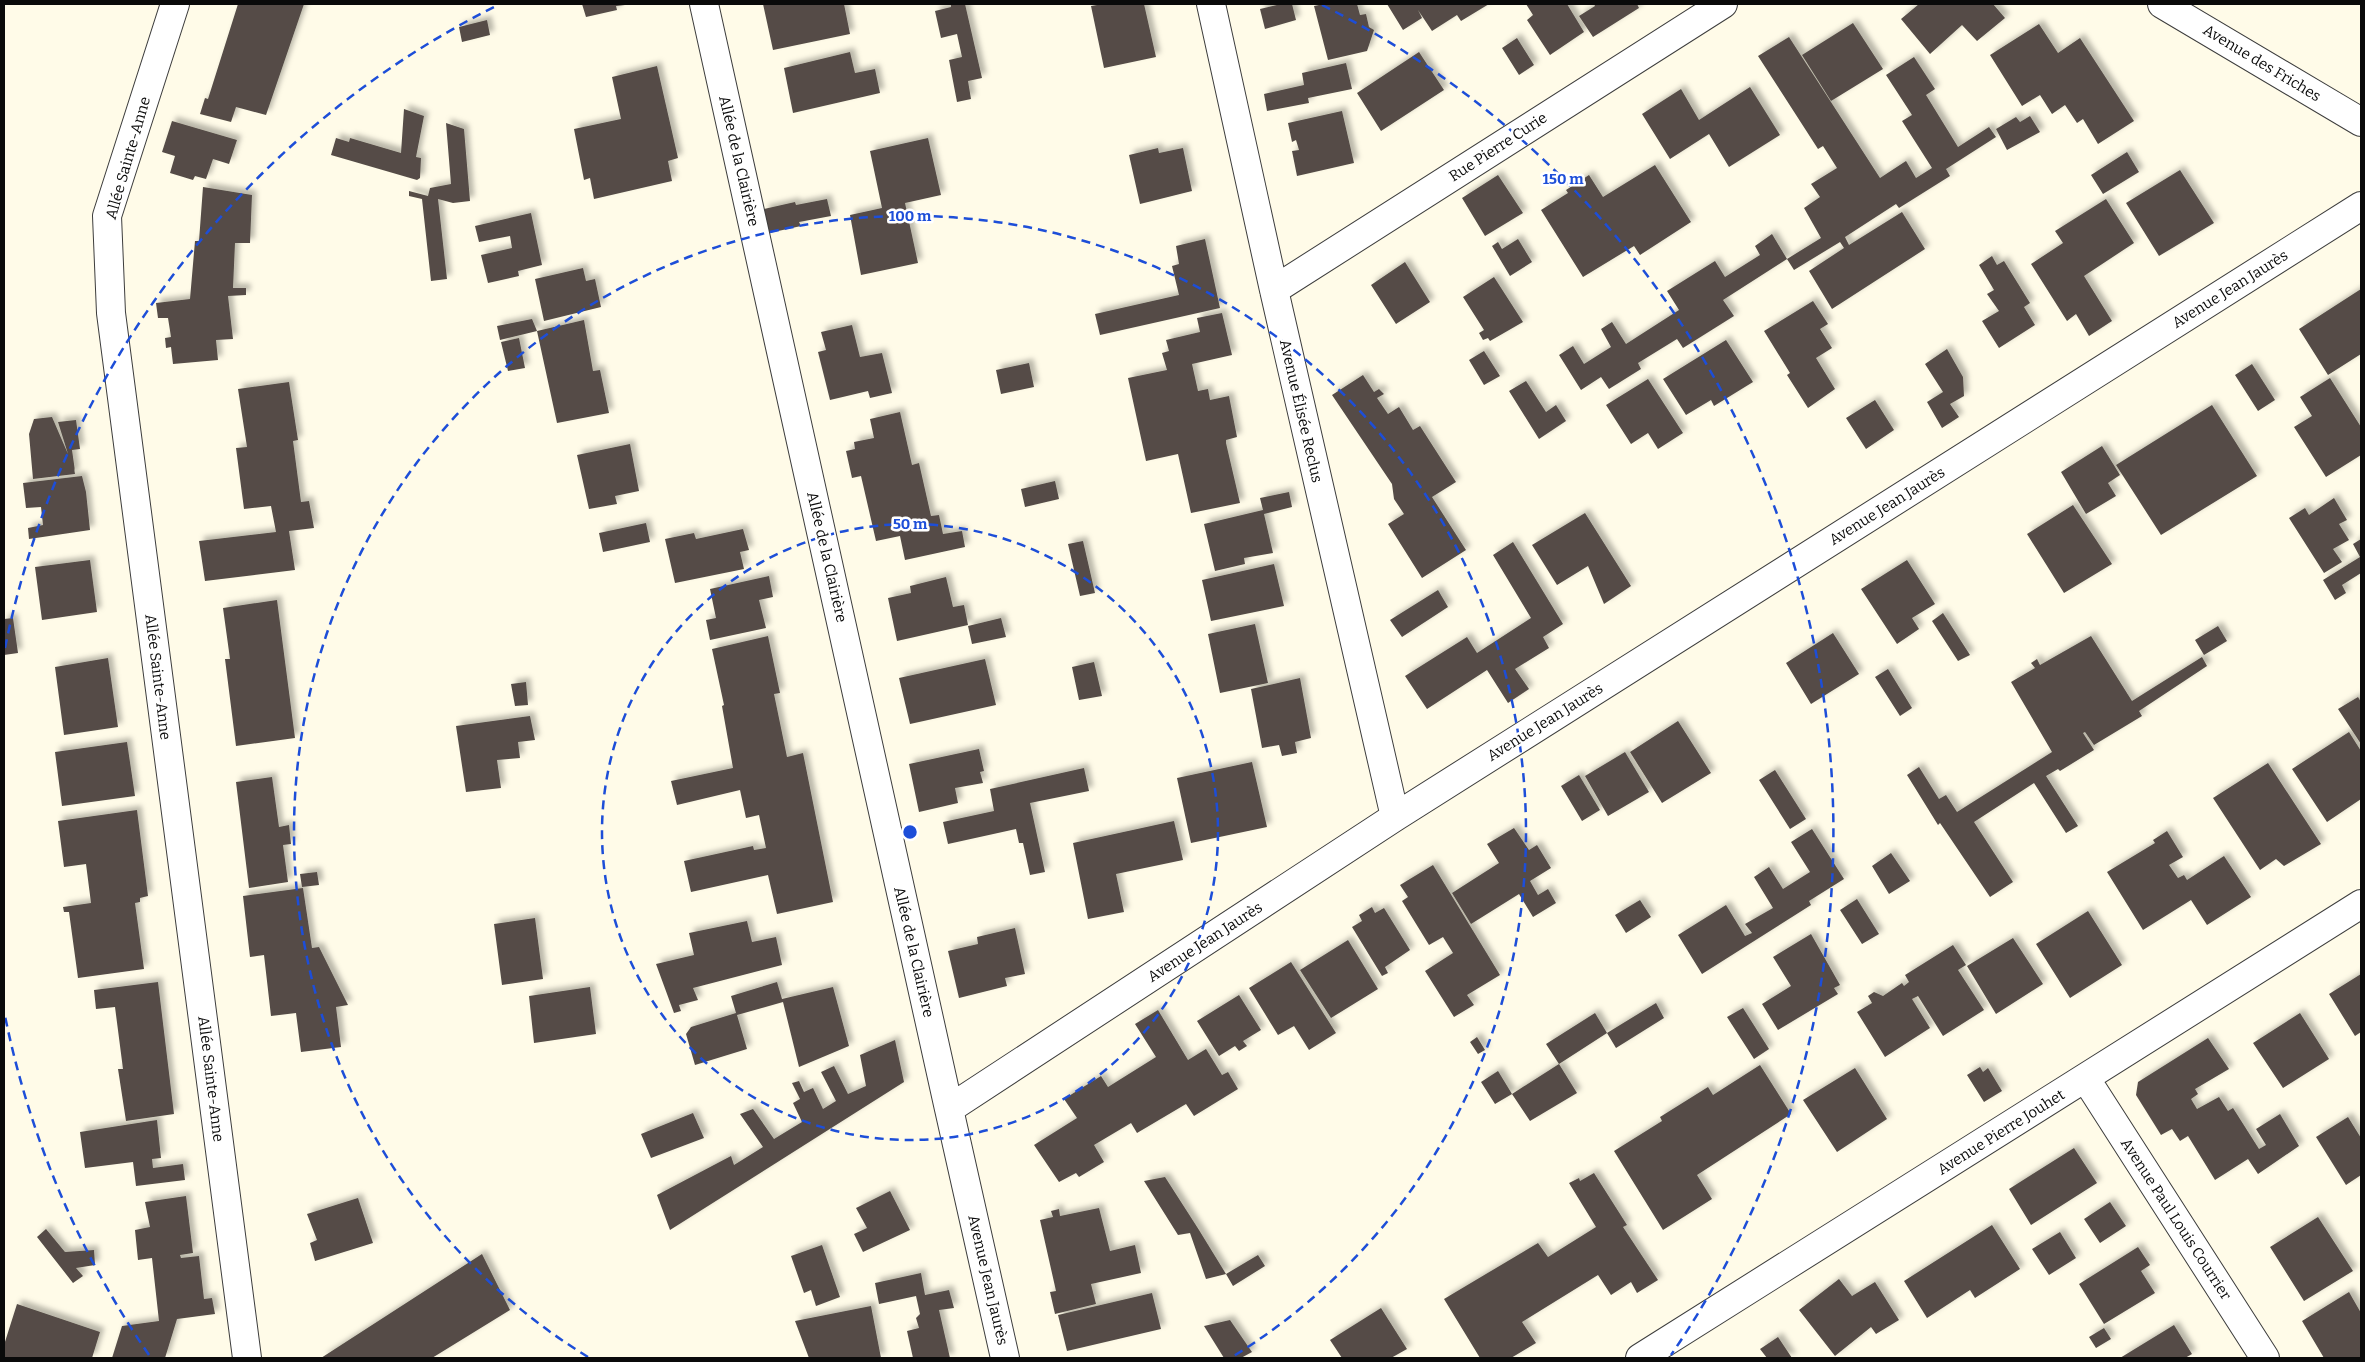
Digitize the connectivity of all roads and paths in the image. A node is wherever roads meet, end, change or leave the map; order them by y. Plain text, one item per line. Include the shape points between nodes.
1 (175, 4) edge
2 (704, 4) edge
3 (1212, 4) edge
4 (1722, 4) edge
5 (2162, 4) edge
6 (2361, 122) edge
7 (2361, 206) edge
8 (1274, 290) junction
9 (1395, 817) junction
10 (2361, 904) edge
11 (2086, 1079) junction
12 (950, 1109) junction
13 (247, 1358) edge
14 (1005, 1358) edge
15 (1640, 1358) edge
16 (2265, 1358) edge

1 - 13 street, Allée Sainte-Anne via 108,216 111,313
2 - 12 street, Allée de la Clairière
3 - 8 street, Avenue Élisée Reclus
4 - 8 street, Rue Pierre Curie
5 - 6 street, Avenue des Friches
7 - 9 street, Avenue Jean Jaurès
8 - 9 street, Avenue Élisée Reclus
9 - 12 street, Avenue Jean Jaurès
10 - 11 street, Avenue Pierre Jouhet
11 - 15 street, Avenue Pierre Jouhet
11 - 16 street, Avenue Paul Louis Courrier
12 - 14 street, Avenue Jean Jaurès

